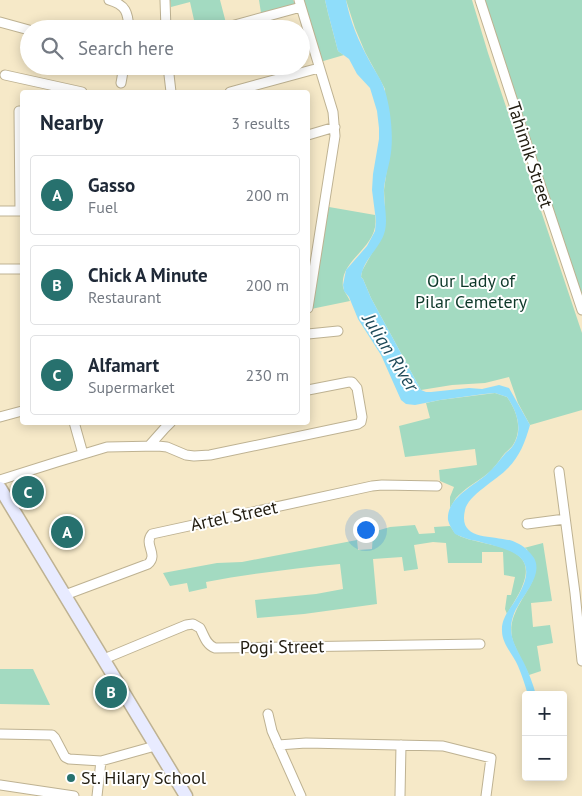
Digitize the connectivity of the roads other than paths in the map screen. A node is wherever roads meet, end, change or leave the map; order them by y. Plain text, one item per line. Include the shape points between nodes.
1 (110, 0) edge
2 (165, 0) edge
3 (480, 0) edge
4 (300, 4) edge
5 (128, 20) edge
6 (166, 20) edge
7 (249, 20) edge
8 (305, 20) edge
9 (0, 22) edge
10 (20, 28) edge
11 (310, 38) edge
12 (319, 68) junction
13 (310, 70) edge
14 (5, 75) dead end
15 (122, 75) edge
16 (169, 75) edge
17 (293, 75) edge
18 (121, 83) dead end
19 (73, 90) edge
20 (171, 90) edge
21 (237, 90) edge
22 (335, 127) junction
23 (310, 133) edge
24 (0, 211) edge
25 (20, 211) edge
26 (0, 269) edge
27 (20, 269) edge
28 (310, 296) edge
29 (582, 310) edge
30 (338, 331) dead end
31 (310, 334) edge
32 (310, 390) edge
33 (20, 412) edge
34 (0, 417) edge
35 (75, 425) edge
36 (168, 425) edge
37 (149, 446) junction
38 (83, 454) junction
39 (559, 472) dead end
40 (0, 480) edge
41 (437, 486) dead end
42 (0, 488) edge
43 (565, 519) junction
44 (527, 524) dead end
45 (65, 595) junction
46 (480, 644) dead end
47 (104, 659) junction
48 (582, 661) edge
49 (268, 714) dead end
50 (0, 734) edge
51 (278, 744) junction
52 (401, 744) junction
53 (155, 746) junction
54 (101, 761) junction
55 (0, 785) edge
56 (74, 796) edge
57 (96, 796) edge
58 (186, 796) edge
59 (301, 796) edge
60 (400, 796) edge
61 (486, 796) edge

1 - 5 street via 124,7
2 - 6 street
3 - 29 street, Tahimik Street
4 - 7 street
4 - 8 street
9 - 10 street
11 - 12 street
12 - 13 street
12 - 22 street
14 - 19 street
15 - 18 street
16 - 20 street
17 - 21 street
22 - 23 street
22 - 28 street
24 - 25 street
26 - 27 street
30 - 31 street
32 - 37 street via 352,382 357,388 360,422 210,455 186,455 167,447
33 - 34 street
35 - 38 street
36 - 37 street
37 - 38 street via 107,447
38 - 40 street
39 - 43 street
41 - 45 street, Artel Street via 363,488 152,534 148,543 152,561 148,564
42 - 45 main road
43 - 44 street
43 - 48 street
45 - 47 main road
46 - 47 street, Pogi Street via 215,648 193,624
47 - 53 main road
49 - 51 street
50 - 54 street via 52,735 65,757
51 - 52 street
51 - 59 street
52 - 60 street
52 - 61 street via 443,746 491,758
53 - 54 street
53 - 58 main road
54 - 57 street
55 - 56 street

